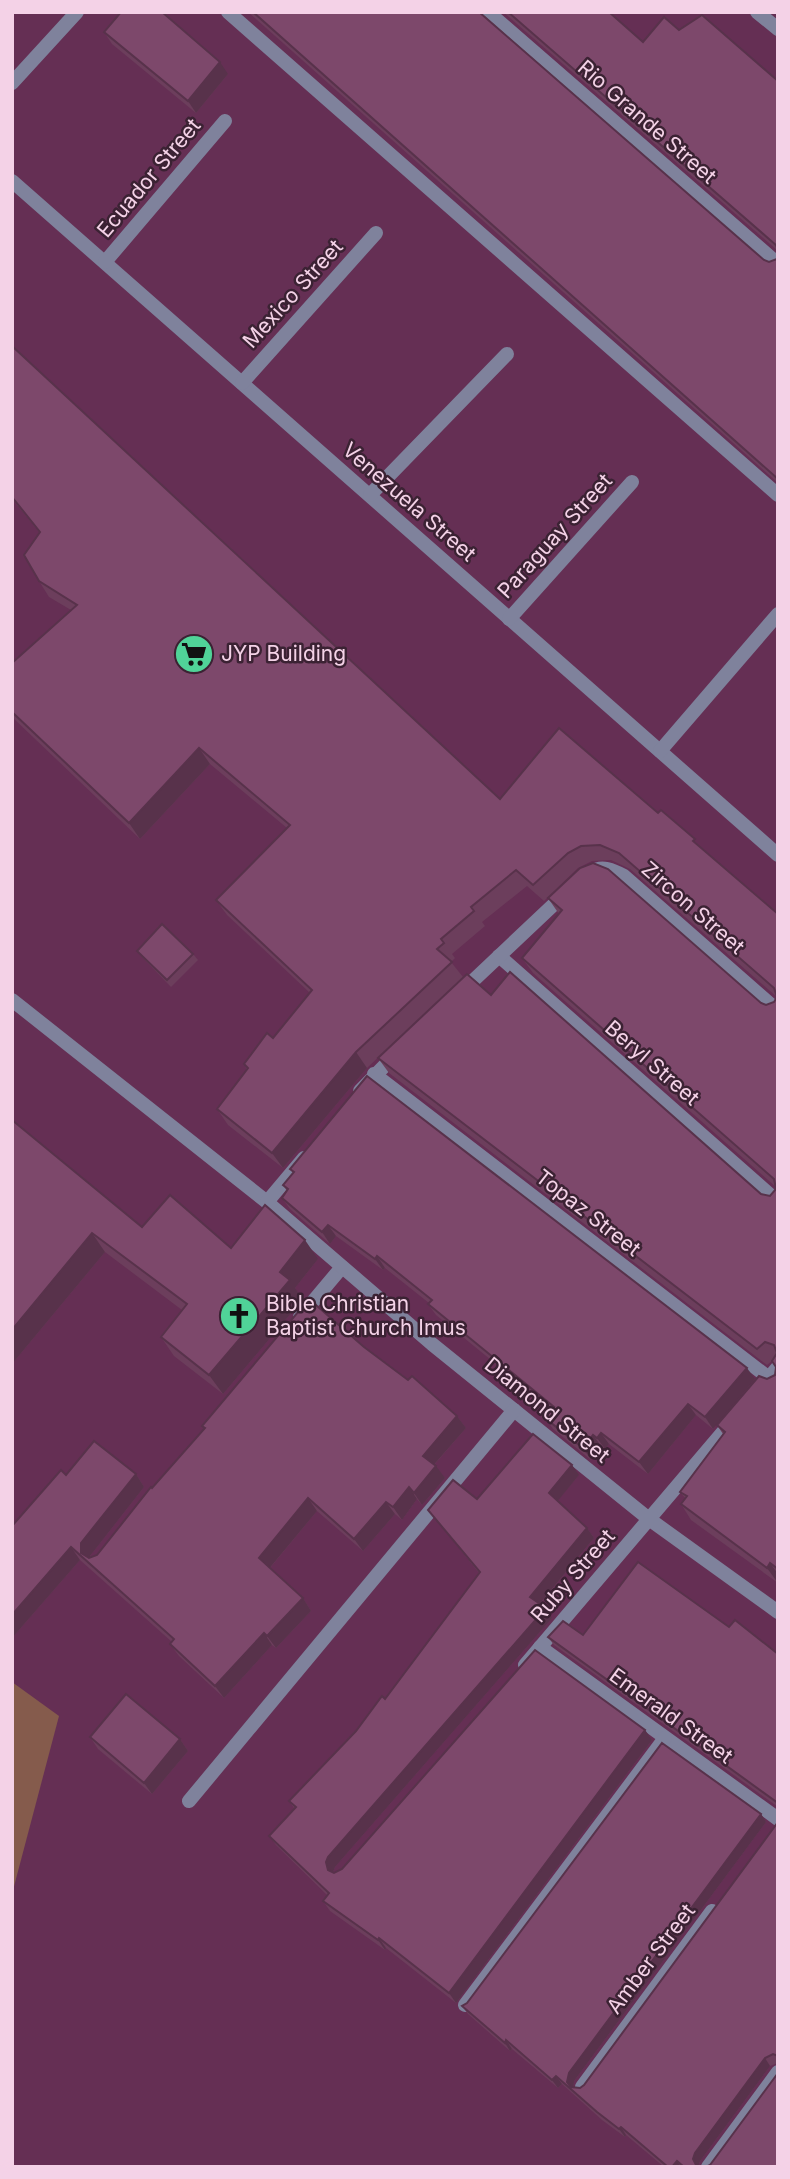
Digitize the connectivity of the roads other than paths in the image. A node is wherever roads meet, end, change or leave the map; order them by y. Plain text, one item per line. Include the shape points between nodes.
1 (77, 12) edge
2 (228, 12) edge
3 (488, 12) edge
4 (757, 12) edge
5 (778, 29) edge
6 (12, 83) edge
7 (225, 121) dead end
8 (12, 181) edge
9 (376, 233) dead end
10 (105, 262) junction
11 (778, 264) edge
12 (507, 354) dead end
13 (242, 383) junction
14 (632, 482) dead end
15 (370, 495) junction
16 (778, 495) edge
17 (778, 614) edge
18 (509, 618) junction
19 (660, 751) junction
20 (778, 855) edge
21 (499, 956) junction
22 (12, 1000) edge
23 (451, 1001) edge
24 (778, 1011) edge
25 (403, 1047) edge
26 (374, 1074) junction
27 (347, 1106) edge
28 (311, 1149) edge
29 (267, 1202) junction
30 (778, 1202) edge
31 (342, 1267) junction
32 (290, 1329) edge
33 (775, 1377) edge
34 (514, 1410) junction
35 (649, 1519) junction
36 (778, 1612) edge
37 (540, 1647) junction
38 (513, 1678) edge
39 (665, 1738) junction
40 (189, 1801) dead end
41 (775, 1825) edge
42 (721, 1900) edge
43 (464, 2005) edge
44 (778, 2072) edge
45 (582, 2087) edge
46 (708, 2167) edge

1 - 6 street
2 - 16 street
3 - 11 street, Rio Grande Street
4 - 5 street
7 - 10 street, Ecuador Street
8 - 10 street, Venezuela Street
9 - 13 street, Mexico Street
10 - 13 street, Venezuela Street
12 - 15 street
13 - 15 street, Venezuela Street
14 - 18 street, Paraguay Street
15 - 18 street, Venezuela Street
17 - 19 street
18 - 19 street, Venezuela Street
19 - 20 street, Venezuela Street
21 - 23 street
21 - 24 street, Zircon Street via 585,875 609,869 624,876
21 - 30 street, Beryl Street
22 - 29 street, Diamond Street
25 - 26 street
26 - 27 street
26 - 33 street, Topaz Street
28 - 29 street
29 - 31 street, Diamond Street
31 - 32 street
31 - 34 street, Diamond Street
33 - 35 street, Ruby Street
34 - 35 street, Diamond Street
34 - 40 street
35 - 36 street, Diamond Street
35 - 37 street, Ruby Street
37 - 38 street, Ruby Street
37 - 39 street, Emerald Street
39 - 41 street, Emerald Street
39 - 43 street
42 - 45 street, Amber Street
44 - 46 street

